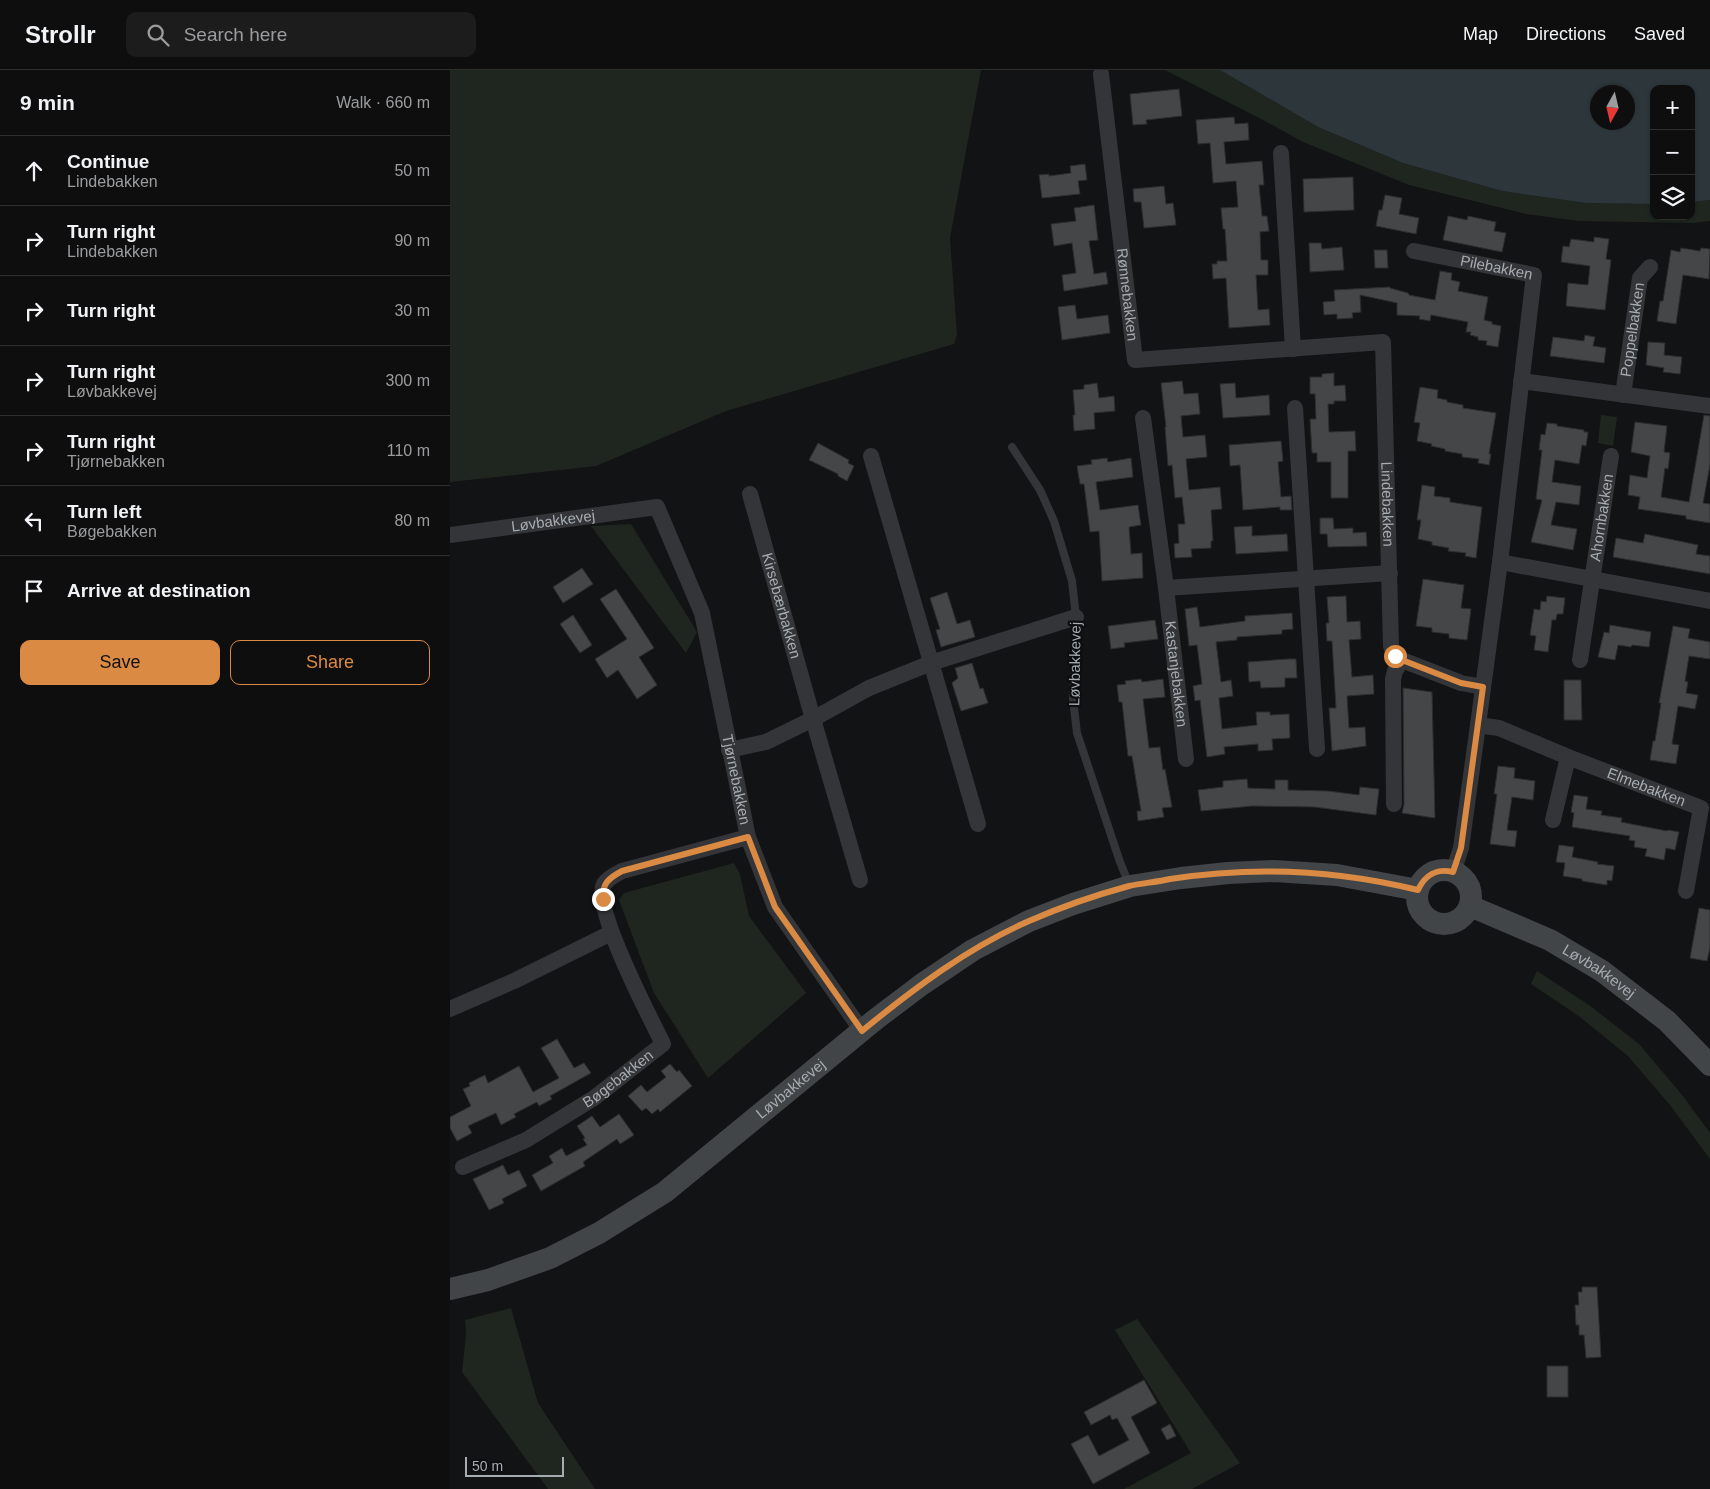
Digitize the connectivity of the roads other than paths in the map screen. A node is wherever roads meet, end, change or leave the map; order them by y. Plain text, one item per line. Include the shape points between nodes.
1 (1101, 74) dead end
2 (1281, 153) dead end
3 (1414, 251) dead end
4 (1650, 267) dead end
5 (1384, 342) joint
6 (1293, 349) junction
7 (1521, 381) junction
8 (1623, 395) junction
9 (1710, 406) edge
10 (1295, 408) dead end
11 (1143, 418) dead end
12 (1012, 447) dead end
13 (871, 456) dead end
14 (1611, 456) dead end
15 (750, 494) dead end
16 (657, 507) joint
17 (450, 535) edge
18 (1500, 562) junction
19 (1390, 572) junction
20 (1307, 578) junction
21 (1593, 578) junction
22 (1166, 588) junction
23 (1710, 601) edge
24 (1076, 617) junction
25 (1402, 660) junction
26 (1580, 660) dead end
27 (931, 663) junction
28 (1483, 687) junction
29 (813, 719) junction
30 (1478, 725) junction
31 (1317, 749) dead end
32 (729, 750) junction
33 (1568, 757) junction
34 (1186, 758) dead end
35 (1394, 804) dead end
36 (1553, 820) dead end
37 (978, 824) dead end
38 (748, 837) junction
39 (1453, 872) junction
40 (860, 880) dead end
41 (1130, 886) junction
42 (1418, 890) junction
43 (1686, 891) dead end
44 (1470, 906) junction
45 (611, 933) junction
46 (450, 1009) edge
47 (862, 1031) junction
48 (1710, 1065) edge
49 (462, 1166) dead end
50 (450, 1289) edge

1 - 6 street, Rønnebakken via 1135,360
2 - 6 street
3 - 7 street, Pilebakken via 1534,275
4 - 8 street, Poppelbakken via 1640,278
5 - 6 street, Rønnebakken
5 - 19 street, Lindebakken
7 - 8 street, Poppelbakken
7 - 18 street
8 - 9 street, Poppelbakken
10 - 20 street
11 - 22 street, Kastanjebakken
12 - 24 lane, Løvbakkevej via 1040,490 1054,521 1072,581
13 - 27 street
14 - 21 street, Ahornbakken
15 - 29 street, Kirsebærbakken
16 - 17 street, Løvbakkevej
16 - 32 street, Tjørnebakken via 702,613
18 - 21 street, Ahornbakken
18 - 28 street
19 - 20 street
19 - 25 street, Lindebakken via 1391,646 1395,656
20 - 22 street
20 - 31 street
21 - 23 street, Ahornbakken
21 - 26 street, Ahornbakken
22 - 34 street, Kastanjebakken
24 - 27 street
24 - 41 lane, Løvbakkevej via 1073,699 1077,733
25 - 28 street via 1461,683
25 - 35 street via 1393,679
27 - 29 street via 869,688
27 - 37 street
28 - 30 street
29 - 32 street via 766,742
29 - 40 street, Kirsebærbakken
30 - 33 street, Elmebakken via 1499,728
30 - 39 street via 1461,848
32 - 38 street, Tjørnebakken
33 - 36 street
33 - 43 street, Elmebakken via 1702,808
38 - 45 street, Bøgebakken via 612,876 603,891
38 - 47 street, Tjørnebakken via 775,907
39 - 42 street via 1445,870 1431,874
39 - 44 street via 1468,885
41 - 42 street, Løvbakkevej via 1215,874 1274,871 1337,875
41 - 47 street, Løvbakkevej via 1029,921 973,950
42 - 44 street via 1420,910 1436,923 1457,921
44 - 48 street, Løvbakkevej via 1550,940 1602,971 1667,1021
45 - 46 street
45 - 49 street, Bøgebakken via 663,1044 594,1098 535,1135
47 - 50 street, Løvbakkevej via 665,1192 599,1233 550,1258 488,1280

